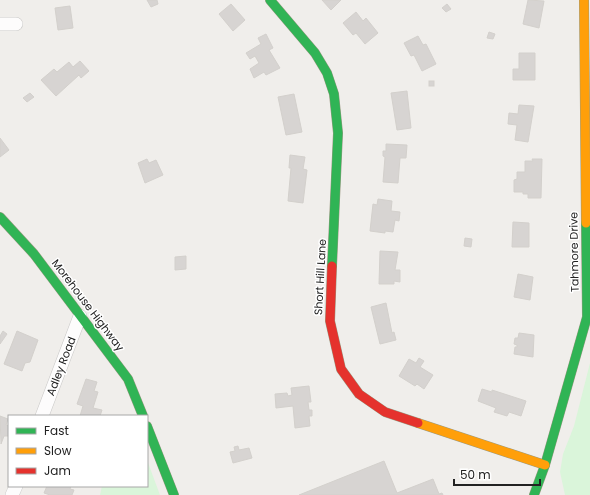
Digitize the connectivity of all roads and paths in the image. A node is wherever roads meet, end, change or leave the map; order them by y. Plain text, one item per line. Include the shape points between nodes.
1 (270, 0) edge
2 (584, 0) edge
3 (0, 24) edge
4 (16, 24) dead end
5 (0, 217) edge
6 (80, 316) junction
7 (42, 415) edge
8 (143, 415) edge
9 (148, 429) edge
10 (545, 465) junction
11 (174, 495) edge
12 (534, 495) edge

1 - 10 street, Short Hill Lane via 311,46 328,74 336,109 338,133 330,321 341,369 359,394 385,412
2 - 10 street, Tahmore Drive via 587,318
3 - 4 street
5 - 6 street, Morehouse Highway via 34,254
6 - 7 street, Adley Road
6 - 8 street, Morehouse Highway via 128,379
9 - 11 street
10 - 12 street, Tahmore Drive

